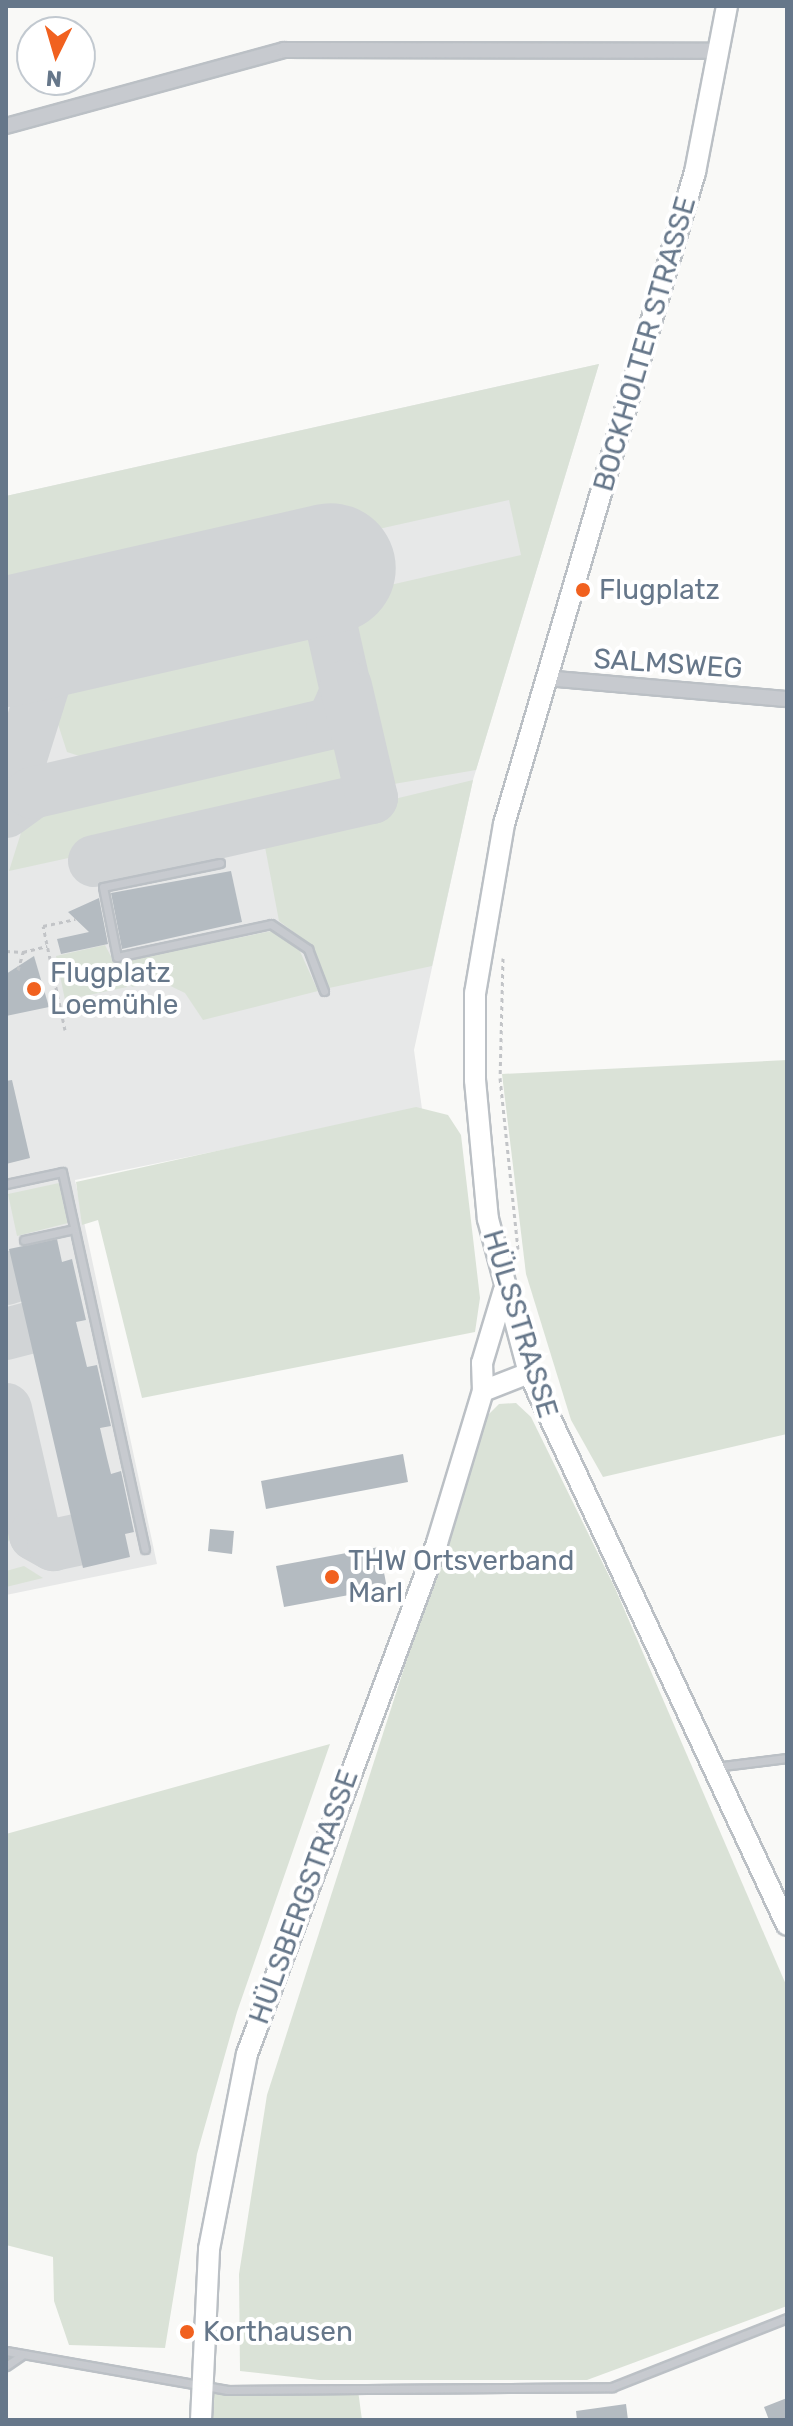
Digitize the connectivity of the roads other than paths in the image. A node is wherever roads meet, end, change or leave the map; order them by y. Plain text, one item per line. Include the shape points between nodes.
1 (727, 6) edge
2 (719, 51) junction
3 (6, 126) edge
4 (545, 678) junction
5 (787, 699) edge
6 (220, 863) dead end
7 (324, 991) dead end
8 (6, 1184) edge
9 (74, 1229) junction
10 (24, 1240) dead end
11 (504, 1290) junction
12 (529, 1373) junction
13 (483, 1391) junction
14 (145, 1549) dead end
15 (787, 1758) edge
16 (712, 1768) junction
17 (787, 1925) edge
18 (787, 2318) edge
19 (6, 2351) edge
20 (21, 2356) junction
21 (6, 2366) edge
22 (201, 2382) junction
23 (201, 2420) edge

1 - 2 street, BOCKHOLTER STRASSE
2 - 3 street via 284,50
2 - 4 street, BOCKHOLTER STRASSE via 695,172
4 - 5 street, SALMSWEG
4 - 11 street, HÜLSSTRASSE via 504,824 475,993 480,1165
6 - 7 lane via 103,887 117,957 271,924 308,949
8 - 9 lane via 62,1172
9 - 10 lane
9 - 14 lane
11 - 12 street, HÜLSSTRASSE
11 - 13 street, HÜLSBERGSTRASSE via 482,1363
12 - 13 street
12 - 16 street, HÜLSSTRASSE
13 - 22 street, HÜLSBERGSTRASSE via 437,1543 247,2054 218,2184
15 - 16 lane
16 - 17 street, HÜLSSTRASSE
18 - 22 lane via 612,2387 228,2390
19 - 20 lane
20 - 21 lane
20 - 22 lane
22 - 23 street, HÜLSBERGSTRASSE

